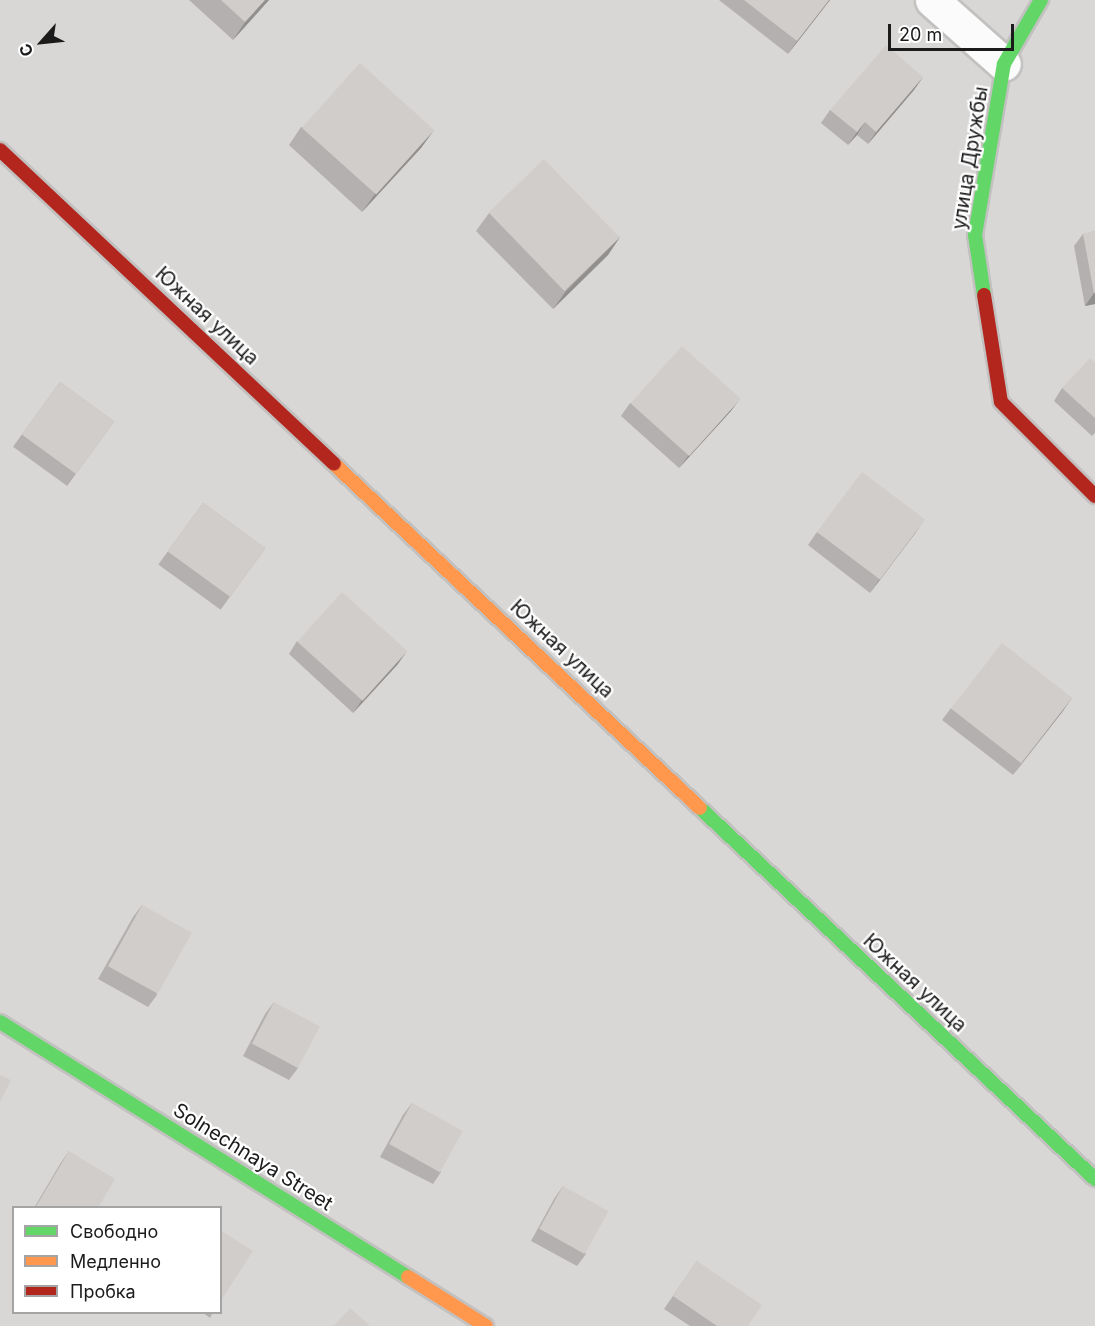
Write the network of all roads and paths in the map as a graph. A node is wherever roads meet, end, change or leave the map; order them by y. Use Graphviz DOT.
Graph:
graph roads {
  1 [pos="932,0"];
  2 [pos="1041,0"];
  3 [pos="1004,64"];
  4 [pos="0,150"];
  5 [pos="1095,496"];
  6 [pos="0,1022"];
  7 [pos="1095,1179"];
  8 [pos="486,1326"];
  1 -- 3 [label="street"];
  2 -- 3 [label="main road, улица Дружбы"];
  3 -- 5 [label="main road, улица Дружбы"];
  4 -- 7 [label="main road, Южная улица"];
  6 -- 8 [label="main road, Solnechnaya Street"];
}
